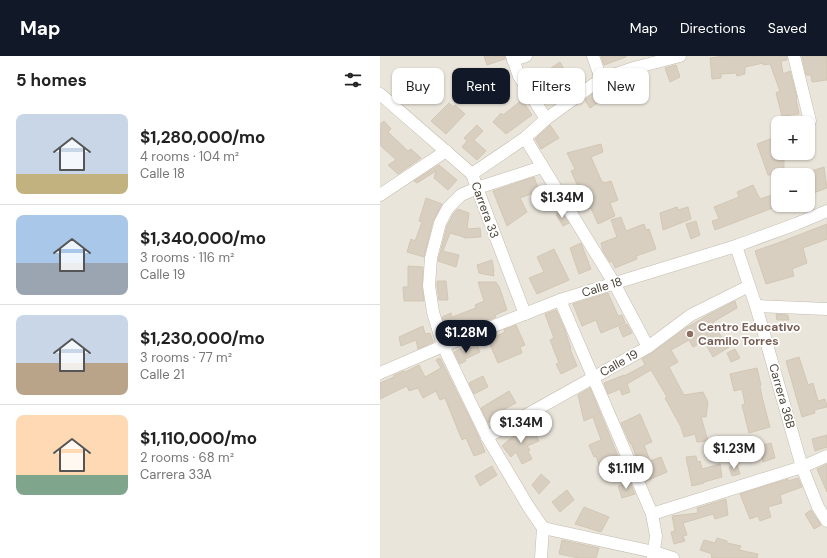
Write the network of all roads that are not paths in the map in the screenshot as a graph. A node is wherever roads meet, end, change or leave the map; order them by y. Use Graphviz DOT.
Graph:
graph roads {
  1 [pos="526,56"];
  2 [pos="593,56"];
  3 [pos="680,56"];
  4 [pos="794,56"];
  5 [pos="513,58"];
  6 [pos="597,68"];
  7 [pos="634,68"];
  8 [pos="593,85"];
  9 [pos="380,94"];
  10 [pos="809,116"];
  11 [pos="546,120"];
  12 [pos="525,138"];
  13 [pos="446,151"];
  14 [pos="542,167"];
  15 [pos="472,174"];
  16 [pos="477,188"];
  17 [pos="380,195"];
  18 [pos="827,211"];
  19 [pos="736,246"];
  20 [pos="614,283"];
  21 [pos="749,286"];
  22 [pos="560,300"];
  23 [pos="756,306"];
  24 [pos="827,309"];
  25 [pos="525,314"];
  26 [pos="442,346"];
  27 [pos="648,347"];
  28 [pos="380,373"];
  29 [pos="594,377"];
  30 [pos="487,438"];
  31 [pos="827,456"];
  32 [pos="802,467"];
  33 [pos="652,514"];
  34 [pos="827,521"];
  35 [pos="543,528"];
  36 [pos="654,555"];
  37 [pos="541,558"];
  38 [pos="672,558"];
  1 -- 5 [label="street"];
  2 -- 6 [label="street"];
  3 -- 7 [label="street"];
  4 -- 10 [label="street"];
  5 -- 11 [label="street"];
  8 -- 11 [label="street"];
  9 -- 13 [label="street, Carrera 33"];
  11 -- 12 [label="street"];
  12 -- 14 [label="street"];
  12 -- 15 [label="street"];
  13 -- 15 [label="street, Carrera 33"];
  13 -- 17 [label="street"];
  14 -- 16 [label="street"];
  14 -- 20 [label="street"];
  15 -- 16 [label="street, Carrera 33"];
  16 -- 25 [label="street, Carrera 33"];
  16 -- 26 [label="street"];
  18 -- 19 [label="street, Calle 18"];
  19 -- 20 [label="street, Calle 18"];
  19 -- 21 [label="street, Carrera 36B"];
  20 -- 22 [label="street, Calle 18"];
  20 -- 27 [label="street"];
  21 -- 23 [label="street, Carrera 36B"];
  21 -- 27 [label="street, Calle 19"];
  22 -- 25 [label="street, Calle 18"];
  22 -- 29 [label="street"];
  23 -- 24 [label="street"];
  23 -- 32 [label="street, Carrera 36B"];
  25 -- 26 [label="street, Calle 18"];
  26 -- 28 [label="street, Calle 18"];
  26 -- 30 [label="street"];
  27 -- 29 [label="street, Calle 19"];
  29 -- 30 [label="street, Calle 19"];
  29 -- 33 [label="street"];
  30 -- 35 [label="street"];
  31 -- 32 [label="street"];
  32 -- 33 [label="street"];
  32 -- 34 [label="street, Carrera 36B"];
  33 -- 36 [label="street"];
  35 -- 36 [label="street"];
  35 -- 37 [label="street"];
  36 -- 38 [label="street"];
}
